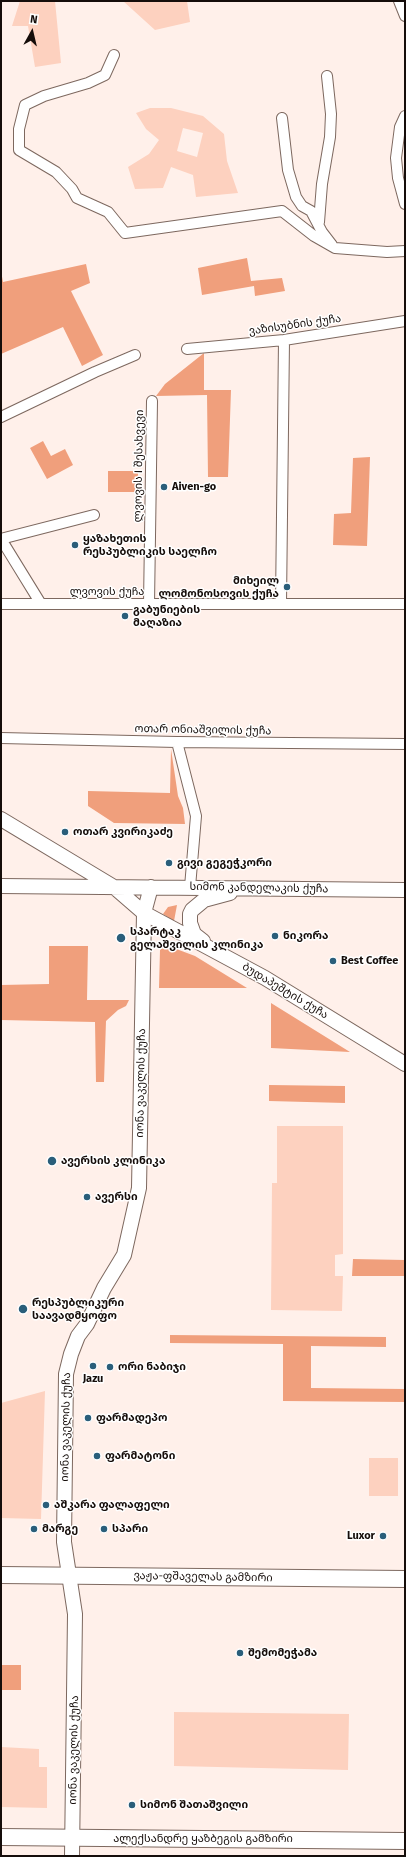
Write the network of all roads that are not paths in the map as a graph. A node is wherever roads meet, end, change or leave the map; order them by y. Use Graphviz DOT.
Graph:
graph roads {
  1 [pos="399,1"];
  2 [pos="405,16"];
  3 [pos="114,55"];
  4 [pos="327,76"];
  5 [pos="405,116"];
  6 [pos="282,118"];
  7 [pos="402,177"];
  8 [pos="405,204"];
  9 [pos="319,222"];
  10 [pos="334,248"];
  11 [pos="405,251"];
  12 [pos="405,321"];
  13 [pos="284,340"];
  14 [pos="187,348"];
  15 [pos="135,355"];
  16 [pos="152,401"];
  17 [pos="1,417"];
  18 [pos="94,514"];
  19 [pos="1,539"];
  20 [pos="281,603"];
  21 [pos="1,604"];
  22 [pos="41,604"];
  23 [pos="149,604"];
  24 [pos="405,604"];
  25 [pos="1,738"];
  26 [pos="176,742"];
  27 [pos="405,744"];
  28 [pos="1,819"];
  29 [pos="1,886"];
  30 [pos="114,887"];
  31 [pos="151,887"];
  32 [pos="190,887"];
  33 [pos="250,888"];
  34 [pos="405,890"];
  35 [pos="144,913"];
  36 [pos="207,945"];
  37 [pos="405,1064"];
  38 [pos="1,1575"];
  39 [pos="70,1576"];
  40 [pos="405,1579"];
  41 [pos="1,1837"];
  42 [pos="73,1838"];
  43 [pos="405,1841"];
  44 [pos="72,1856"];
  1 -- 2 [label="street"];
  3 -- 10 [label="street"];
  4 -- 9 [label="street"];
  5 -- 7 [label="street"];
  6 -- 9 [label="street"];
  7 -- 8 [label="street"];
  9 -- 10 [label="street"];
  10 -- 11 [label="street"];
  12 -- 13 [label="street, ვაზისუბნის ქუჩა"];
  13 -- 14 [label="street, ვაზისუბნის ქუჩა"];
  13 -- 20 [label="street"];
  15 -- 17 [label="street"];
  16 -- 23 [label="street, ლვოვის I შესახვევი"];
  18 -- 19 [label="street"];
  19 -- 22 [label="street"];
  20 -- 23 [label="street, ლვოვის ქუჩა"];
  20 -- 24 [label="street, ლვოვის ქუჩა"];
  21 -- 22 [label="street, ლვოვის ქუჩა"];
  22 -- 23 [label="street, ლვოვის ქუჩა"];
  25 -- 26 [label="street, ოთარ ონიაშვილის ქუჩა"];
  26 -- 27 [label="street, ოთარ ონიაშვილის ქუჩა"];
  26 -- 32 [label="street"];
  28 -- 30 [label="main road, ბუდაპეშტის ქუჩა"];
  29 -- 30 [label="main road, სიმონ კანდელაკის ქუჩა"];
  30 -- 31 [label="main road, სიმონ კანდელაკის ქუჩა"];
  30 -- 35 [label="main road, ბუდაპეშტის ქუჩა"];
  31 -- 32 [label="main road, სიმონ კანდელაკის ქუჩა"];
  31 -- 35 [label="main road, იონა ვაკელის ქუჩა"];
  32 -- 33 [label="main road, სიმონ კანდელაკის ქუჩა"];
  33 -- 34 [label="main road, სიმონ კანდელაკის ქუჩა"];
  33 -- 36 [label="main road"];
  35 -- 36 [label="main road, ბუდაპეშტის ქუჩა"];
  35 -- 39 [label="main road, იონა ვაკელის ქუჩა"];
  36 -- 37 [label="main road, ბუდაპეშტის ქუჩა"];
  38 -- 39 [label="main road, ვაჟა-ფშაველას გამზირი"];
  39 -- 40 [label="main road, ვაჟა-ფშაველას გამზირი"];
  39 -- 42 [label="main road, იონა ვაკელის ქუჩა"];
  41 -- 42 [label="main road, ალექსანდრე ყაზბეგის გამზირი"];
  42 -- 43 [label="main road, ალექსანდრე ყაზბეგის გამზირი"];
  42 -- 44 [label="main road, იონა ვაკელის ქუჩა"];
}
